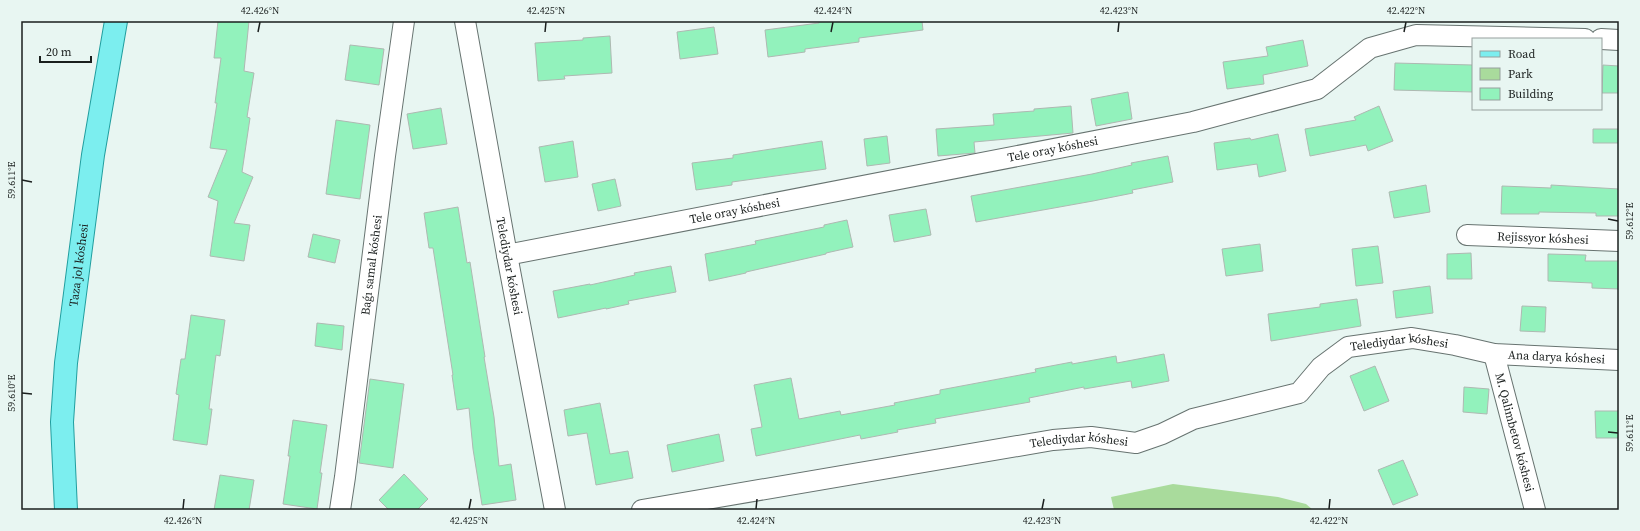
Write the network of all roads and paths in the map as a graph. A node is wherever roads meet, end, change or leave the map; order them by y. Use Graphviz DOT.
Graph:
graph roads {
  1 [pos="116,21"];
  2 [pos="404,21"];
  3 [pos="465,21"];
  4 [pos="1543,38"];
  5 [pos="1602,39"];
  6 [pos="1619,40"];
  7 [pos="1467,236"];
  8 [pos="1619,241"];
  9 [pos="507,255"];
  10 [pos="1494,354"];
  11 [pos="1619,360"];
  12 [pos="66,510"];
  13 [pos="340,510"];
  14 [pos="555,510"];
  15 [pos="642,510"];
  16 [pos="1535,510"];
  1 -- 12 [label="main road, Taza jol kóshesi"];
  2 -- 13 [label="street, Baǵı samal kóshesi"];
  3 -- 9 [label="street, Telediydar kóshesi"];
  4 -- 9 [label="street, Tele oray kóshesi"];
  5 -- 6 [label="street"];
  7 -- 8 [label="street, Rejissyor kóshesi"];
  9 -- 14 [label="street, Telediydar kóshesi"];
  10 -- 11 [label="street, Ana darya kóshesi"];
  10 -- 15 [label="street, Telediydar kóshesi"];
  10 -- 16 [label="street, M. Qalimbetov kóshesi"];
}
